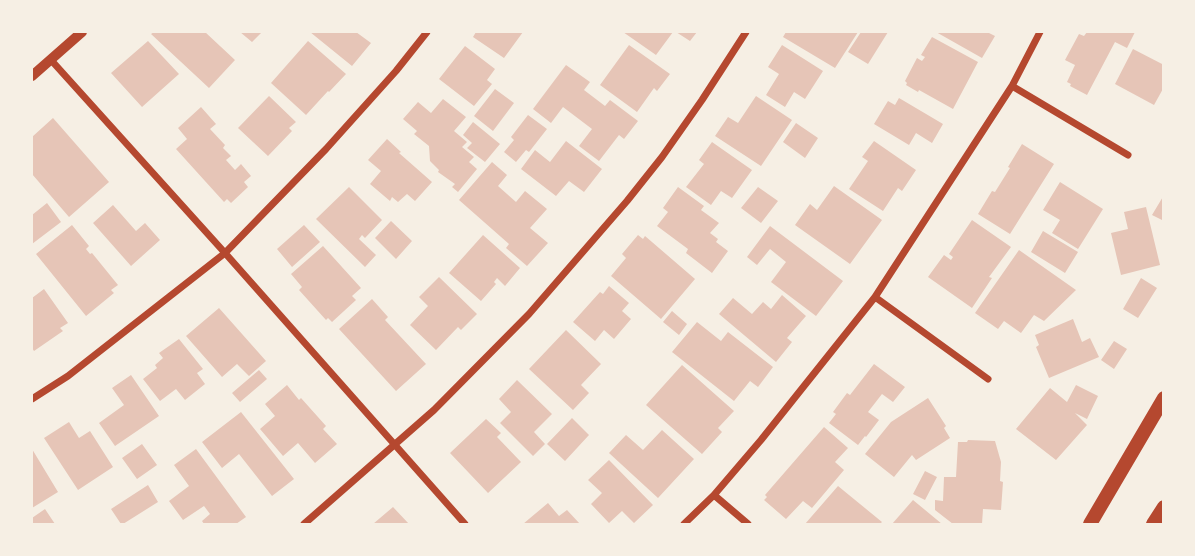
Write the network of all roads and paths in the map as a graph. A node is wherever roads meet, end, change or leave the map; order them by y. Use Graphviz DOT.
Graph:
graph roads {
  1 [pos="82,32"];
  2 [pos="427,32"];
  3 [pos="746,32"];
  4 [pos="1040,32"];
  5 [pos="51,60"];
  6 [pos="32,76"];
  7 [pos="1012,86"];
  8 [pos="1128,155"];
  9 [pos="225,253"];
  10 [pos="875,297"];
  11 [pos="988,379"];
  12 [pos="1164,398"];
  13 [pos="32,399"];
  14 [pos="394,444"];
  15 [pos="714,495"];
  16 [pos="1164,507"];
  17 [pos="304,524"];
  18 [pos="465,524"];
  19 [pos="684,524"];
  20 [pos="748,524"];
  21 [pos="1090,524"];
  22 [pos="1153,524"];
  1 -- 5 [label="street"];
  2 -- 9 [label="street"];
  3 -- 14 [label="street"];
  4 -- 7 [label="street"];
  5 -- 6 [label="street"];
  5 -- 9 [label="street"];
  7 -- 8 [label="street"];
  7 -- 10 [label="street"];
  9 -- 13 [label="street"];
  9 -- 14 [label="street"];
  10 -- 11 [label="street"];
  10 -- 15 [label="street"];
  12 -- 21 [label="main road"];
  14 -- 17 [label="street"];
  14 -- 18 [label="street"];
  15 -- 19 [label="street"];
  15 -- 20 [label="street"];
  16 -- 22 [label="main road"];
}
